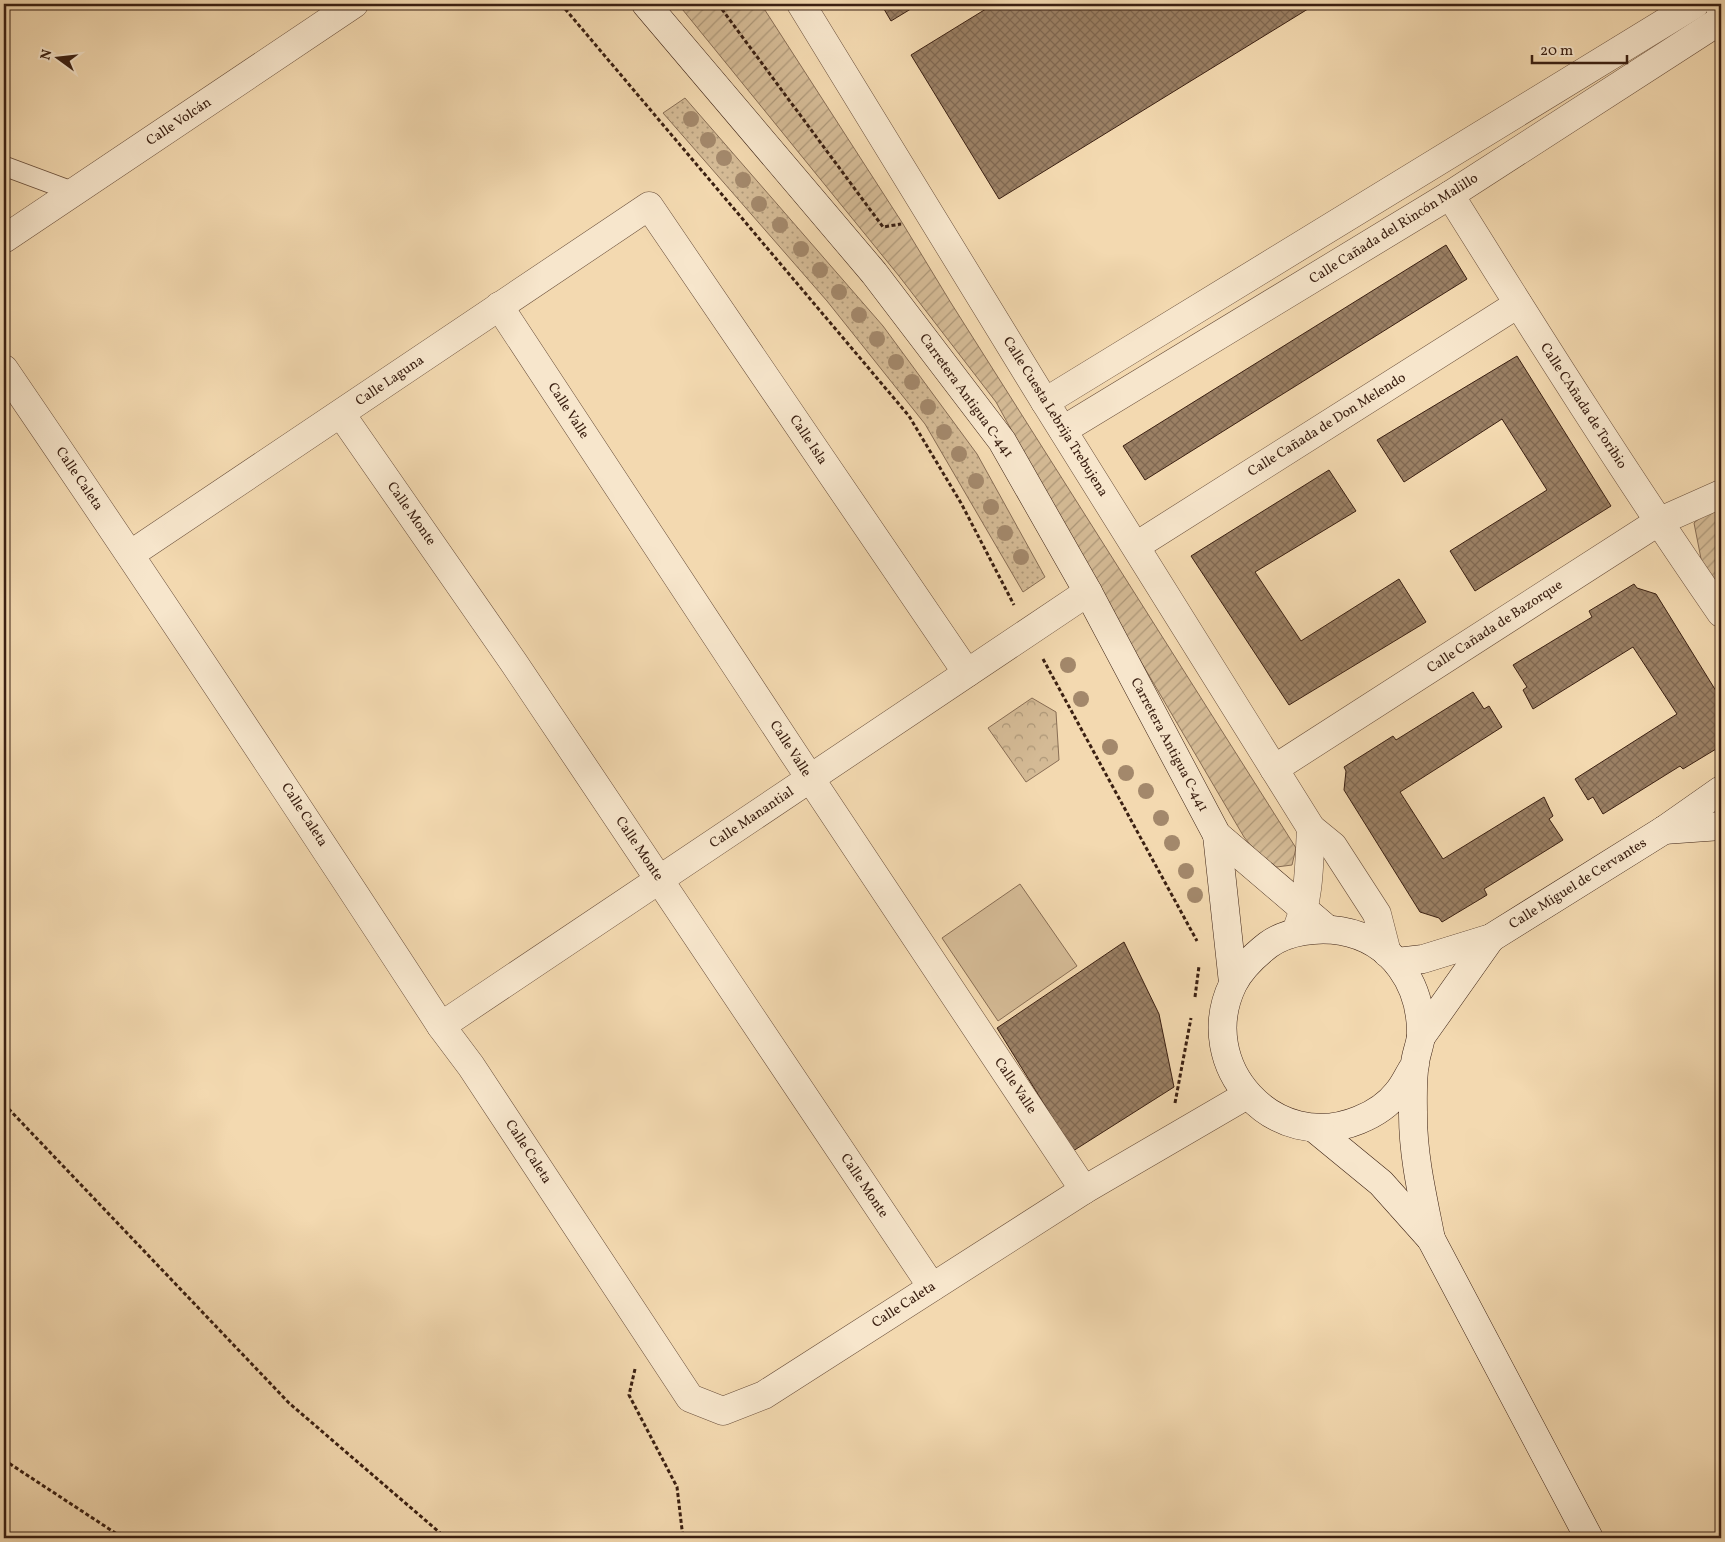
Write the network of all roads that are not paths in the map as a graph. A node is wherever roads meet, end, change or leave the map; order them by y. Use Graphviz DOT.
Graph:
graph roads {
  1 [pos="354,4"];
  2 [pos="646,4"];
  3 [pos="801,4"];
  4 [pos="1695,4"];
  5 [pos="1721,4"];
  6 [pos="1721,18"];
  7 [pos="4,166"];
  8 [pos="74,192"];
  9 [pos="1450,195"];
  10 [pos="649,206"];
  11 [pos="4,240"];
  12 [pos="1518,304"];
  13 [pos="499,306"];
  14 [pos="4,369"];
  15 [pos="1045,402"];
  16 [pos="342,414"];
  17 [pos="1063,430"];
  18 [pos="1721,494"];
  19 [pos="1658,522"];
  20 [pos="1136,546"];
  21 [pos="131,554"];
  22 [pos="1088,592"];
  23 [pos="1721,613"];
  24 [pos="967,674"];
  25 [pos="1274,769"];
  26 [pos="810,779"];
  27 [pos="1721,790"];
  28 [pos="1721,826"];
  29 [pos="1311,828"];
  30 [pos="1664,830"];
  31 [pos="1217,835"];
  32 [pos="659,880"];
  33 [pos="1300,921"];
  34 [pos="1491,938"];
  35 [pos="1392,958"];
  36 [pos="1233,983"];
  37 [pos="441,1026"];
  38 [pos="1421,1037"];
  39 [pos="1415,1064"];
  40 [pos="1247,1095"];
  41 [pos="1314,1128"];
  42 [pos="1084,1190"];
  43 [pos="1431,1239"];
  44 [pos="932,1287"];
  45 [pos="1590,1538"];
  1 -- 8 [label="street, Calle Volcán"];
  2 -- 22 [label="street, Carretera Antigua C-441"];
  3 -- 15 [label="street, Calle Cuesta Lebrija Trebujena"];
  4 -- 15 [label="street"];
  5 -- 6 [label="street"];
  6 -- 9 [label="street, Calle Cañada del Rincón Malillo"];
  7 -- 8 [label="lane"];
  8 -- 11 [label="street, Calle Volcán"];
  9 -- 12 [label="street, Calle CAñada de Toribio"];
  9 -- 17 [label="street, Calle Cañada del Rincón Malillo"];
  10 -- 13 [label="street, Calle Laguna"];
  10 -- 24 [label="street, Calle Isla"];
  12 -- 19 [label="street, Calle CAñada de Toribio"];
  12 -- 20 [label="street, Calle Cañada de Don Melendo"];
  13 -- 16 [label="street, Calle Laguna"];
  13 -- 26 [label="street, Calle Valle"];
  14 -- 21 [label="street, Calle Caleta"];
  15 -- 17 [label="street, Calle Cuesta Lebrija Trebujena"];
  16 -- 21 [label="street, Calle Laguna"];
  16 -- 32 [label="street, Calle Monte"];
  17 -- 20 [label="street, Calle Cuesta Lebrija Trebujena"];
  18 -- 19 [label="street, Calle Cañada de Bazorque"];
  19 -- 23 [label="street, Calle CAñada de Toribio"];
  19 -- 25 [label="street, Calle Cañada de Bazorque"];
  20 -- 25 [label="street, Calle Cuesta Lebrija Trebujena"];
  21 -- 37 [label="street, Calle Caleta"];
  22 -- 24 [label="street, Calle Manantial"];
  22 -- 31 [label="street, Carretera Antigua C-441"];
  24 -- 26 [label="street, Calle Manantial"];
  25 -- 29 [label="street, Calle Cuesta Lebrija Trebujena"];
  26 -- 32 [label="street, Calle Manantial"];
  26 -- 42 [label="street, Calle Valle"];
  27 -- 30 [label="street, Calle Miguel de Cervantes"];
  28 -- 30 [label="street, Calle Miguel de Cervantes"];
  29 -- 33 [label="street"];
  29 -- 35 [label="street, Calle Cuesta Lebrija Trebujena"];
  30 -- 34 [label="street, Calle Miguel de Cervantes"];
  31 -- 33 [label="street, Carretera Antigua C-441"];
  31 -- 36 [label="street, Carretera Antigua C-441"];
  32 -- 37 [label="street, Calle Manantial"];
  32 -- 44 [label="street, Calle Monte"];
  33 -- 35 [label="street, Carretera Antigua C-441"];
  33 -- 36 [label="street"];
  34 -- 35 [label="street, Calle Miguel de Cervantes"];
  34 -- 38 [label="street, Calle Miguel de Cervantes"];
  35 -- 38 [label="street"];
  36 -- 40 [label="street"];
  37 -- 44 [label="street, Calle Caleta"];
  38 -- 39 [label="street"];
  39 -- 41 [label="street"];
  39 -- 43 [label="street"];
  40 -- 41 [label="street"];
  40 -- 42 [label="street, Calle Caleta"];
  41 -- 43 [label="street"];
  42 -- 44 [label="street, Calle Caleta"];
  43 -- 45 [label="street"];
}
